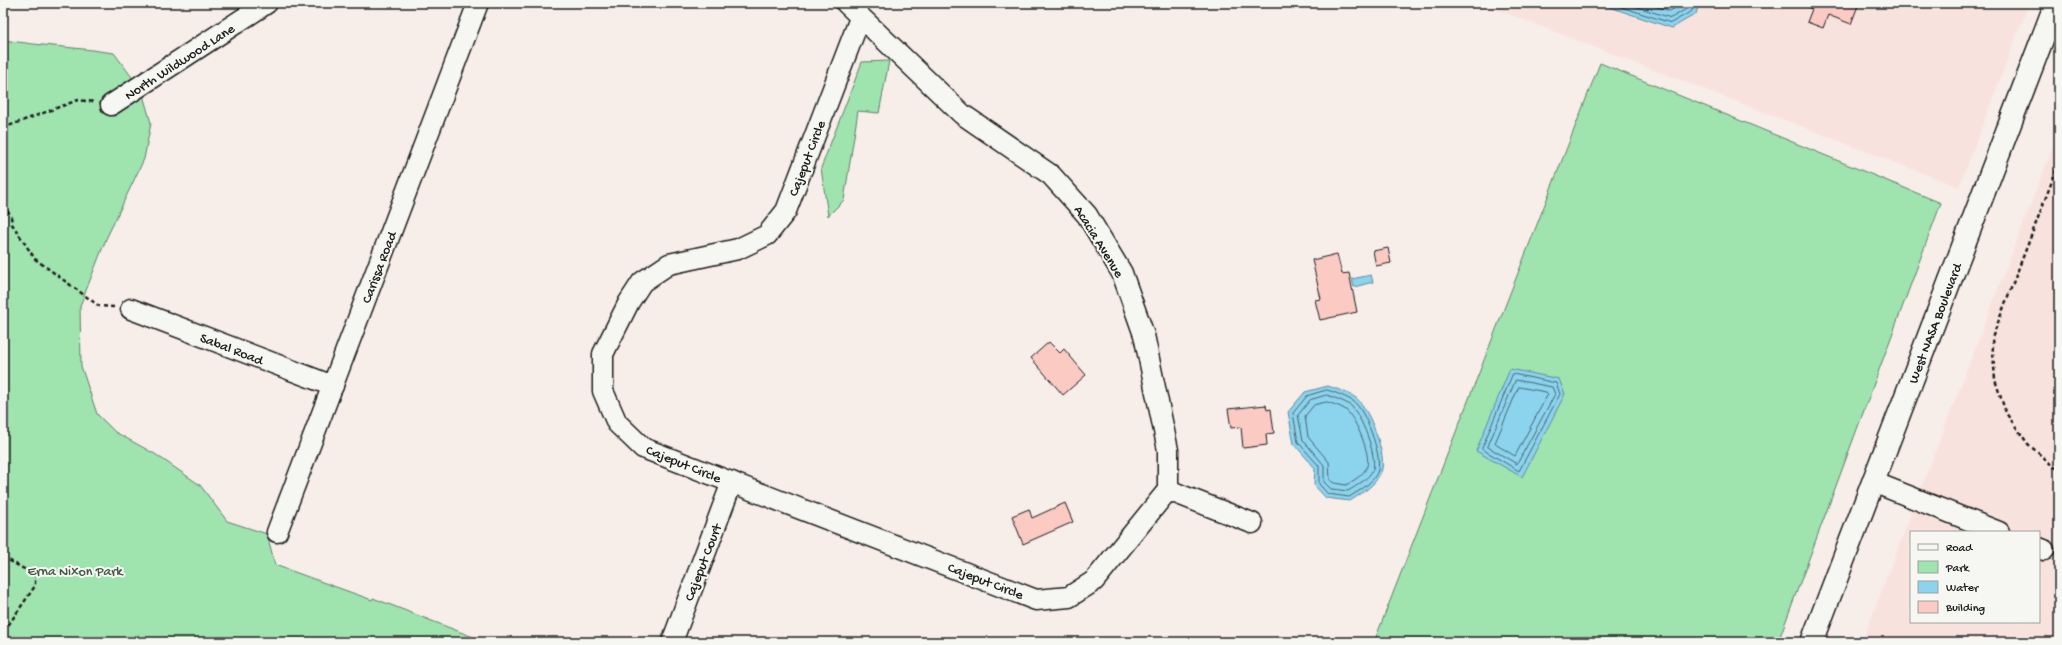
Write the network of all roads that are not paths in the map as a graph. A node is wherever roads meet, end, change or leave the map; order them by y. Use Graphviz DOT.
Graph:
graph roads {
  1 [pos="267,3"];
  2 [pos="478,3"];
  3 [pos="846,3"];
  4 [pos="2056,3"];
  5 [pos="860,18"];
  6 [pos="112,105"];
  7 [pos="131,309"];
  8 [pos="332,386"];
  9 [pos="732,482"];
  10 [pos="1873,482"];
  11 [pos="1168,490"];
  12 [pos="1252,523"];
  13 [pos="1996,531"];
  14 [pos="277,532"];
  15 [pos="672,642"];
  16 [pos="1812,642"];
  1 -- 6 [label="street, North Wildwood Lane"];
  2 -- 8 [label="street, Carissa Road"];
  3 -- 5 [label="street, Acacia Avenue"];
  4 -- 10 [label="main road, West NASA Boulevard"];
  5 -- 9 [label="street, Cajeput Circle"];
  5 -- 11 [label="street, Acacia Avenue"];
  7 -- 8 [label="street, Sabal Road"];
  8 -- 14 [label="street, Carissa Road"];
  9 -- 11 [label="street, Cajeput Circle"];
  9 -- 15 [label="street, Cajeput Court"];
  10 -- 13 [label="street"];
  10 -- 16 [label="main road, West NASA Boulevard"];
  11 -- 12 [label="street"];
}
